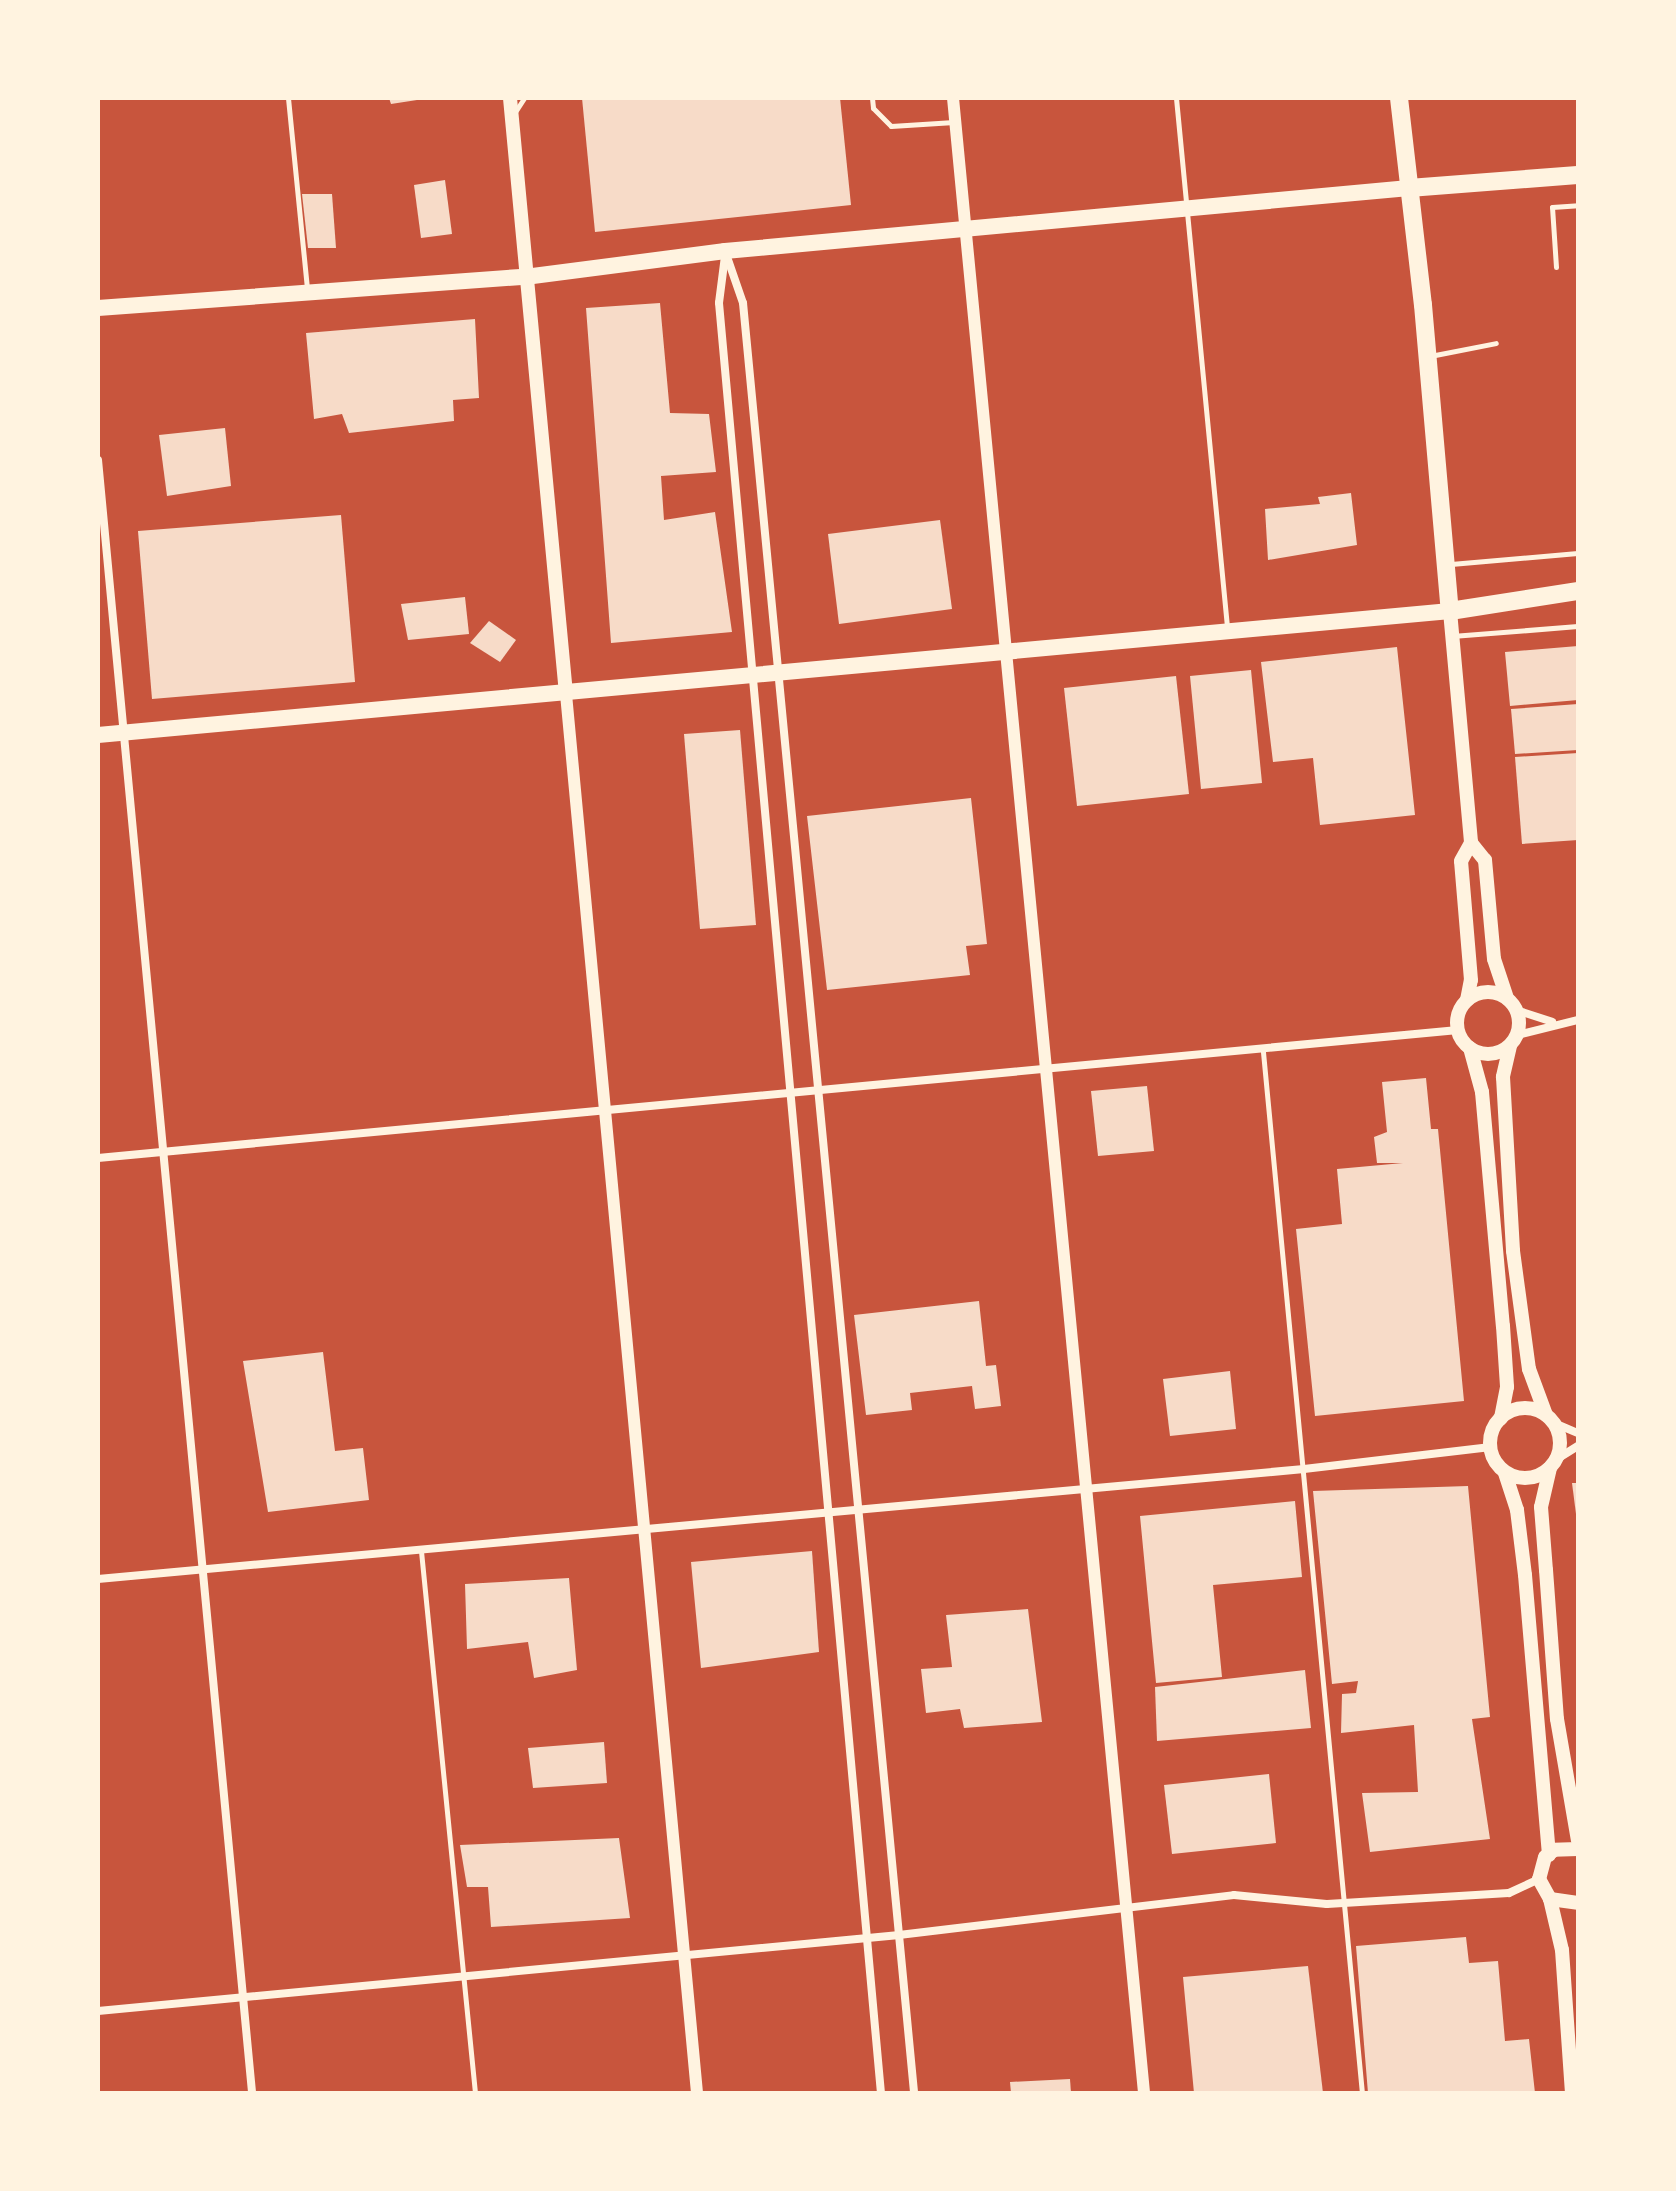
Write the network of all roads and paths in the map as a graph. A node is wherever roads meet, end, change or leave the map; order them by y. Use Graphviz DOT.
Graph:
graph roads {
  1 [pos="288,98"];
  2 [pos="510,98"];
  3 [pos="524,98"];
  4 [pos="872,98"];
  5 [pos="953,98"];
  6 [pos="1176,98"];
  7 [pos="1399,98"];
  8 [pos="512,116"];
  9 [pos="955,122"];
  10 [pos="1578,175"];
  11 [pos="1409,188"];
  12 [pos="1578,205"];
  13 [pos="1187,209"];
  14 [pos="968,229"];
  15 [pos="725,251"];
  16 [pos="1556,267"];
  17 [pos="525,277"];
  18 [pos="307,290"];
  19 [pos="98,308"];
  20 [pos="1496,343"];
  21 [pos="1428,356"];
  22 [pos="98,460"];
  23 [pos="1578,553"];
  24 [pos="1446,564"];
  25 [pos="1578,591"];
  26 [pos="1450,611"];
  27 [pos="1578,626"];
  28 [pos="1228,631"];
  29 [pos="1451,637"];
  30 [pos="1006,652"];
  31 [pos="778,671"];
  32 [pos="753,674"];
  33 [pos="566,694"];
  34 [pos="124,733"];
  35 [pos="98,735"];
  36 [pos="1471,843"];
  37 [pos="1467,1000"];
  38 [pos="1511,1004"];
  39 [pos="1578,1020"];
  40 [pos="1552,1022"];
  41 [pos="1458,1030"];
  42 [pos="1514,1040"];
  43 [pos="1470,1048"];
  44 [pos="1263,1052"];
  45 [pos="1050,1072"];
  46 [pos="817,1092"];
  47 [pos="790,1094"];
  48 [pos="604,1111"];
  49 [pos="163,1153"];
  50 [pos="98,1158"];
  51 [pos="1501,1418"];
  52 [pos="1550,1419"];
  53 [pos="1578,1433"];
  54 [pos="1578,1446"];
  55 [pos="1491,1447"];
  56 [pos="1553,1463"];
  57 [pos="1304,1469"];
  58 [pos="1505,1473"];
  59 [pos="1088,1489"];
  60 [pos="859,1509"];
  61 [pos="826,1513"];
  62 [pos="643,1529"];
  63 [pos="421,1551"];
  64 [pos="201,1569"];
  65 [pos="98,1579"];
  66 [pos="1578,1840"];
  67 [pos="1578,1849"];
  68 [pos="1549,1855"];
  69 [pos="1539,1879"];
  70 [pos="1550,1899"];
  71 [pos="1347,1903"];
  72 [pos="1578,1903"];
  73 [pos="1128,1908"];
  74 [pos="899,1935"];
  75 [pos="865,1937"];
  76 [pos="684,1956"];
  77 [pos="465,1977"];
  78 [pos="243,1998"];
  79 [pos="98,2011"];
  80 [pos="252,2093"];
  81 [pos="475,2093"];
  82 [pos="697,2093"];
  83 [pos="881,2093"];
  84 [pos="914,2093"];
  85 [pos="1144,2093"];
  86 [pos="1362,2093"];
  87 [pos="1572,2093"];
  1 -- 18 [label="lane"];
  2 -- 8 [label="main road"];
  3 -- 8 [label="lane"];
  4 -- 9 [label="lane"];
  5 -- 9 [label="street"];
  6 -- 13 [label="lane"];
  7 -- 11 [label="highway"];
  8 -- 17 [label="main road"];
  9 -- 14 [label="street"];
  10 -- 11 [label="highway"];
  11 -- 13 [label="main road"];
  11 -- 21 [label="highway"];
  12 -- 16 [label="lane"];
  13 -- 14 [label="main road"];
  13 -- 28 [label="lane"];
  14 -- 15 [label="main road"];
  14 -- 30 [label="street"];
  15 -- 17 [label="main road"];
  15 -- 31 [label="street"];
  15 -- 32 [label="street"];
  17 -- 18 [label="main road"];
  17 -- 33 [label="main road"];
  18 -- 19 [label="main road"];
  20 -- 21 [label="lane"];
  21 -- 24 [label="highway"];
  22 -- 34 [label="street"];
  23 -- 24 [label="lane"];
  24 -- 26 [label="highway"];
  25 -- 26 [label="highway"];
  26 -- 28 [label="main road"];
  26 -- 29 [label="main road"];
  27 -- 29 [label="lane"];
  28 -- 30 [label="main road"];
  29 -- 36 [label="main road"];
  30 -- 31 [label="main road"];
  30 -- 45 [label="street"];
  31 -- 32 [label="main road"];
  31 -- 46 [label="street"];
  32 -- 33 [label="main road"];
  32 -- 47 [label="street"];
  33 -- 34 [label="main road"];
  33 -- 48 [label="street"];
  34 -- 35 [label="main road"];
  34 -- 49 [label="street"];
  36 -- 37 [label="main road"];
  36 -- 38 [label="main road"];
  37 -- 38 [label="main road"];
  37 -- 41 [label="main road"];
  38 -- 40 [label="street"];
  38 -- 42 [label="main road"];
  39 -- 40 [label="street"];
  40 -- 42 [label="street"];
  41 -- 43 [label="main road"];
  41 -- 44 [label="street"];
  42 -- 43 [label="main road"];
  42 -- 52 [label="main road"];
  43 -- 51 [label="main road"];
  44 -- 45 [label="street"];
  44 -- 57 [label="lane"];
  45 -- 46 [label="street"];
  45 -- 59 [label="street"];
  46 -- 47 [label="street"];
  46 -- 60 [label="street"];
  47 -- 48 [label="street"];
  47 -- 61 [label="street"];
  48 -- 49 [label="street"];
  48 -- 62 [label="street"];
  49 -- 50 [label="street"];
  49 -- 64 [label="street"];
  51 -- 52 [label="main road"];
  51 -- 55 [label="main road"];
  52 -- 53 [label="street"];
  52 -- 56 [label="main road"];
  54 -- 56 [label="street"];
  55 -- 57 [label="street"];
  55 -- 58 [label="main road"];
  56 -- 58 [label="main road"];
  56 -- 66 [label="main road"];
  57 -- 59 [label="street"];
  57 -- 71 [label="lane"];
  58 -- 68 [label="main road"];
  59 -- 60 [label="street"];
  59 -- 73 [label="street"];
  60 -- 61 [label="street"];
  60 -- 74 [label="street"];
  61 -- 62 [label="street"];
  61 -- 75 [label="street"];
  62 -- 63 [label="street"];
  62 -- 76 [label="street"];
  63 -- 64 [label="street"];
  63 -- 77 [label="lane"];
  64 -- 65 [label="street"];
  64 -- 78 [label="street"];
  67 -- 68 [label="main road"];
  68 -- 69 [label="main road"];
  69 -- 70 [label="main road"];
  69 -- 71 [label="street"];
  70 -- 72 [label="main road"];
  70 -- 87 [label="main road"];
  71 -- 73 [label="street"];
  71 -- 86 [label="lane"];
  73 -- 74 [label="street"];
  73 -- 85 [label="street"];
  74 -- 75 [label="street"];
  74 -- 84 [label="street"];
  75 -- 76 [label="street"];
  75 -- 83 [label="street"];
  76 -- 77 [label="street"];
  76 -- 82 [label="street"];
  77 -- 78 [label="street"];
  77 -- 81 [label="lane"];
  78 -- 79 [label="street"];
  78 -- 80 [label="street"];
}
